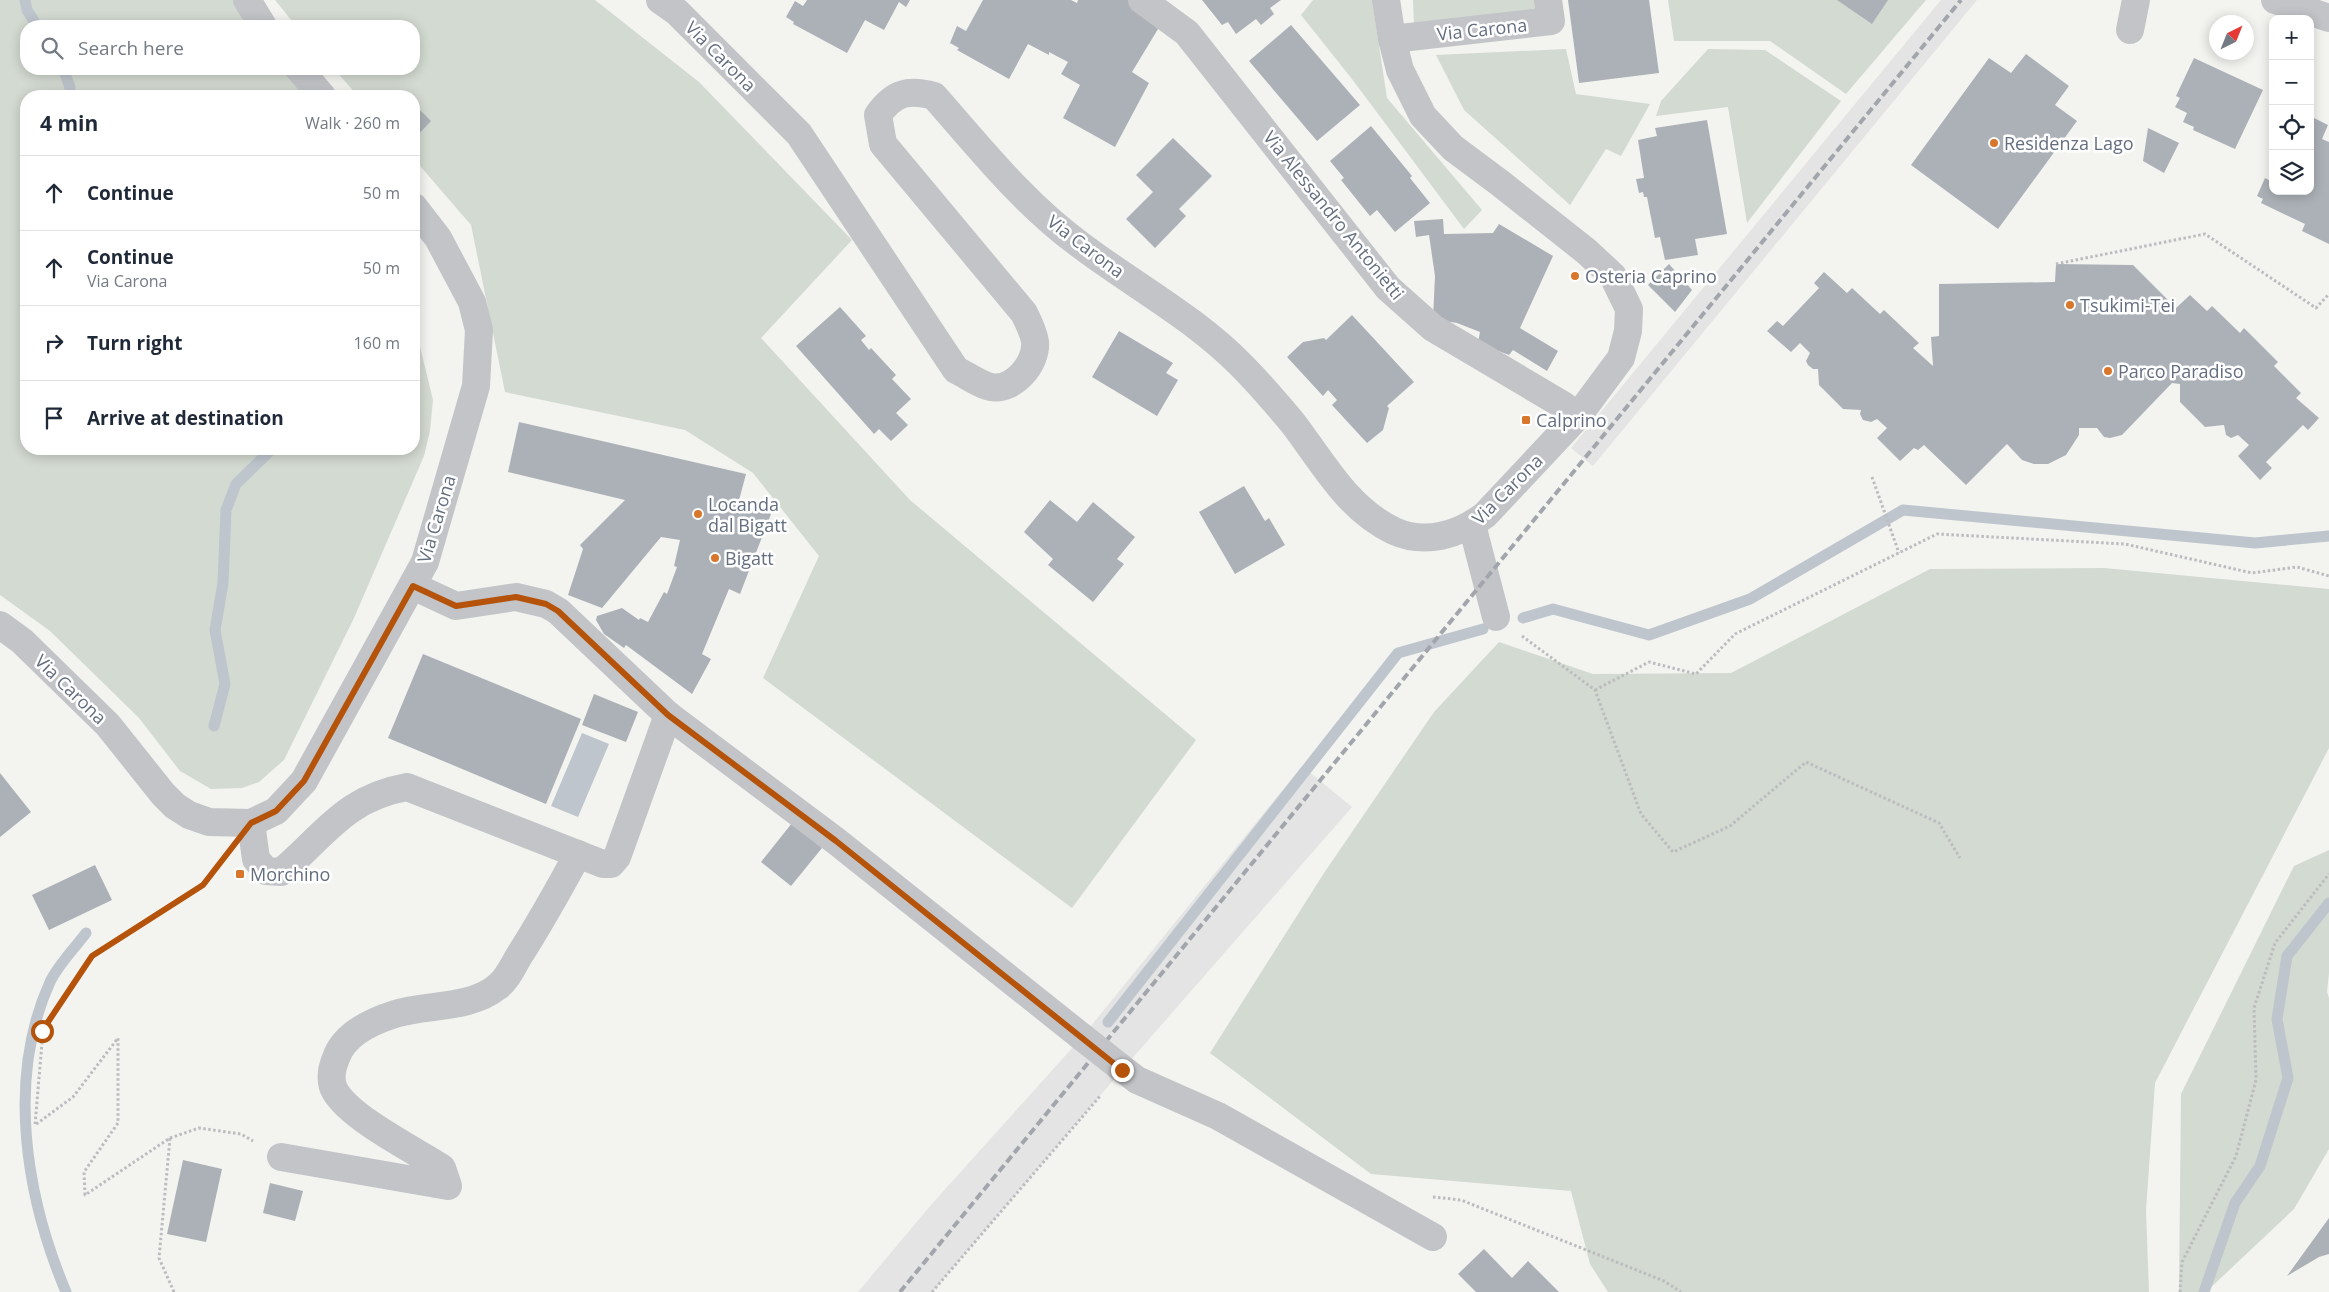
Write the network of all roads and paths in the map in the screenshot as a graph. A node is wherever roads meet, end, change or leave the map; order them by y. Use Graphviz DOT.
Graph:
graph roads {
  1 [pos="247,0"];
  2 [pos="660,0"];
  3 [pos="1142,0"];
  4 [pos="1386,0"];
  5 [pos="1548,0"];
  6 [pos="2136,0"];
  7 [pos="2275,0"];
  8 [pos="2329,18"];
  9 [pos="259,20"];
  10 [pos="2130,30"];
  11 [pos="1392,39"];
  12 [pos="304,75"];
  13 [pos="317,90"];
  14 [pos="420,215"];
  15 [pos="2056,264"];
  16 [pos="2329,294"];
  17 [pos="1578,416"];
  18 [pos="1872,476"];
  19 [pos="1472,525"];
  20 [pos="1899,553"];
  21 [pos="2329,576"];
  22 [pos="413,586"];
  23 [pos="1496,617"];
  24 [pos="0,625"];
  25 [pos="1595,690"];
  26 [pos="668,715"];
  27 [pos="251,823"];
  28 [pos="578,854"];
  29 [pos="1960,858"];
  30 [pos="2329,874"];
  31 [pos="1121,1068"];
  32 [pos="170,1138"];
  33 [pos="281,1158"];
  34 [pos="1424,1197"];
  35 [pos="1433,1237"];
  36 [pos="174,1292"];
  37 [pos="932,1292"];
  38 [pos="1681,1292"];
  39 [pos="2180,1292"];
  1 -- 9 [label="street"];
  2 -- 19 [label="street, Via Carona"];
  3 -- 17 [label="street, Via Alessandro Antonietti"];
  4 -- 11 [label="street, Via Carona"];
  5 -- 11 [label="street, Via Carona"];
  6 -- 10 [label="street"];
  7 -- 8 [label="street"];
  11 -- 17 [label="street, Via Carona"];
  12 -- 13 [label="street"];
  14 -- 22 [label="street, Via Carona"];
  15 -- 16 [label="path"];
  17 -- 19 [label="street, Via Carona"];
  18 -- 20 [label="path"];
  19 -- 23 [label="street"];
  20 -- 21 [label="path"];
  20 -- 25 [label="path"];
  22 -- 26 [label="street"];
  22 -- 27 [label="street, Via Carona"];
  23 -- 25 [label="path"];
  24 -- 27 [label="street, Via Carona"];
  25 -- 29 [label="path"];
  26 -- 28 [label="street"];
  26 -- 31 [label="street, bridge"];
  27 -- 28 [label="street"];
  27 -- 32 [label="path"];
  28 -- 33 [label="street"];
  30 -- 39 [label="path"];
  31 -- 35 [label="street"];
  31 -- 37 [label="path"];
  32 -- 33 [label="path"];
  32 -- 36 [label="path"];
  34 -- 38 [label="path"];
}
